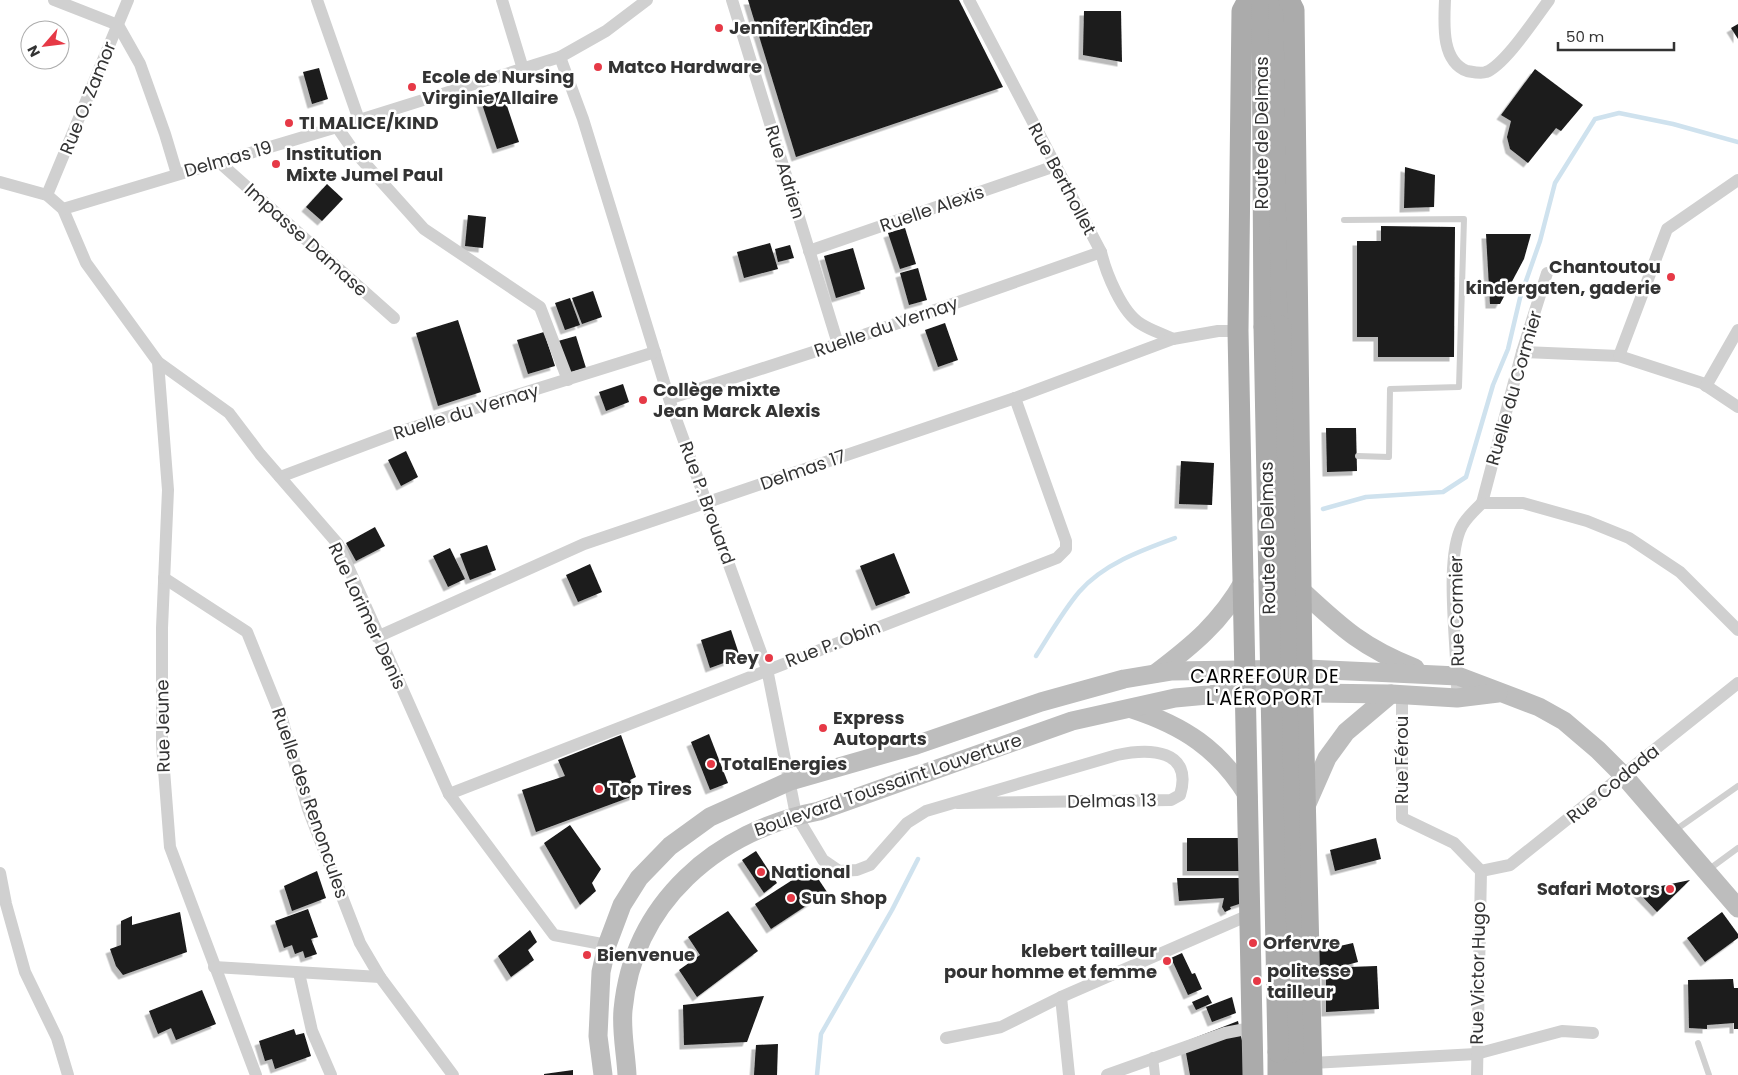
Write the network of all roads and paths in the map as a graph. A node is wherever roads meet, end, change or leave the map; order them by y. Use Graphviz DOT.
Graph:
graph roads {
  1 [pos="54,0"];
  2 [pos="128,0"];
  3 [pos="317,0"];
  4 [pos="502,0"];
  5 [pos="647,0"];
  6 [pos="732,0"];
  7 [pos="969,0"];
  8 [pos="1248,0"];
  9 [pos="1262,0"];
  10 [pos="1279,0"];
  11 [pos="1289,0"];
  12 [pos="1445,0"];
  13 [pos="1548,0"];
  14 [pos="118,25"];
  15 [pos="560,57"];
  16 [pos="523,70"];
  17 [pos="359,120"];
  18 [pos="337,127"];
  19 [pos="218,162"];
  20 [pos="1055,166"];
  21 [pos="177,174"];
  22 [pos="1738,180"];
  23 [pos="0,182"];
  24 [pos="47,195"];
  25 [pos="62,209"];
  26 [pos="1344,220"];
  27 [pos="809,251"];
  28 [pos="1100,252"];
  29 [pos="1547,273"];
  30 [pos="394,318"];
  31 [pos="1305,322"];
  32 [pos="1272,327"];
  33 [pos="1238,330"];
  34 [pos="1738,330"];
  35 [pos="1306,332"];
  36 [pos="1173,339"];
  37 [pos="838,344"];
  38 [pos="655,352"];
  39 [pos="1522,352"];
  40 [pos="1619,356"];
  41 [pos="158,362"];
  42 [pos="568,380"];
  43 [pos="1706,386"];
  44 [pos="671,398"];
  45 [pos="1015,398"];
  46 [pos="1738,407"];
  47 [pos="1358,456"];
  48 [pos="280,476"];
  49 [pos="706,502"];
  50 [pos="1482,503"];
  51 [pos="164,578"];
  52 [pos="1244,581"];
  53 [pos="1301,590"];
  54 [pos="1738,630"];
  55 [pos="377,636"];
  56 [pos="767,669"];
  57 [pos="1302,669"];
  58 [pos="1238,670"];
  59 [pos="1155,674"];
  60 [pos="1443,675"];
  61 [pos="1738,683"];
  62 [pos="1246,692"];
  63 [pos="1499,692"];
  64 [pos="1309,693"];
  65 [pos="1396,695"];
  66 [pos="1457,698"];
  67 [pos="1132,709"];
  68 [pos="1624,776"];
  69 [pos="790,781"];
  70 [pos="1738,786"];
  71 [pos="449,794"];
  72 [pos="1248,796"];
  73 [pos="957,803"];
  74 [pos="1306,806"];
  75 [pos="796,815"];
  76 [pos="1672,832"];
  77 [pos="1738,848"];
  78 [pos="1481,871"];
  79 [pos="1707,871"];
  80 [pos="0,873"];
  81 [pos="1738,908"];
  82 [pos="1248,915"];
  83 [pos="607,945"];
  84 [pos="214,967"];
  85 [pos="299,973"];
  86 [pos="380,977"];
  87 [pos="1061,997"];
  88 [pos="1250,1028"];
  89 [pos="1593,1034"];
  90 [pos="946,1038"];
  91 [pos="1698,1043"];
  92 [pos="1285,1052"];
  93 [pos="1476,1054"];
  94 [pos="1153,1057"];
  95 [pos="1312,1069"];
  96 [pos="68,1075"];
  97 [pos="256,1075"];
  98 [pos="331,1075"];
  99 [pos="453,1075"];
  100 [pos="603,1075"];
  101 [pos="627,1075"];
  102 [pos="1068,1075"];
  103 [pos="1107,1075"];
  104 [pos="1155,1075"];
  105 [pos="1253,1075"];
  106 [pos="1278,1075"];
  107 [pos="1293,1075"];
  108 [pos="1477,1075"];
  109 [pos="1709,1075"];
  1 -- 14 [label="street"];
  2 -- 14 [label="street, Rue O. Zamor"];
  3 -- 17 [label="street"];
  4 -- 16 [label="street"];
  5 -- 15 [label="street, Delmas 19"];
  6 -- 27 [label="street, Rue Adrien"];
  7 -- 20 [label="street, Rue Berthollet"];
  8 -- 33 [label="main road"];
  9 -- 32 [label="main road, Route de Delmas"];
  10 -- 32 [label="main road, Route de Delmas"];
  11 -- 53 [label="main road"];
  12 -- 13 [label="street"];
  14 -- 21 [label="street"];
  14 -- 24 [label="street, Rue O. Zamor"];
  15 -- 16 [label="street, Delmas 19"];
  15 -- 38 [label="street, Rue P. Brouard"];
  16 -- 17 [label="street, Delmas 19"];
  17 -- 18 [label="street, Delmas 19"];
  18 -- 19 [label="street, Delmas 19"];
  18 -- 42 [label="street"];
  19 -- 21 [label="street, Delmas 19"];
  19 -- 30 [label="street, Impasse Damase"];
  20 -- 27 [label="street, Ruelle Alexis"];
  20 -- 28 [label="street, Rue Berthollet"];
  21 -- 25 [label="street, Delmas 19"];
  22 -- 40 [label="street"];
  23 -- 24 [label="street"];
  24 -- 25 [label="street"];
  25 -- 41 [label="street, Rue Lorimer Denis"];
  26 -- 47 [label="lane"];
  27 -- 37 [label="street, Rue Adrien"];
  28 -- 36 [label="street, Rue Berthollet"];
  28 -- 37 [label="street, Ruelle du Vernay"];
  29 -- 39 [label="street, Ruelle du Cormier"];
  31 -- 35 [label="lane"];
  32 -- 92 [label="main road, Route de Delmas, bridge"];
  33 -- 36 [label="street, Delmas 17"];
  33 -- 52 [label="main road"];
  34 -- 43 [label="street"];
  36 -- 45 [label="street, Delmas 17"];
  37 -- 44 [label="street, Ruelle du Vernay"];
  38 -- 42 [label="street, Ruelle du Vernay"];
  38 -- 44 [label="street, Rue P. Brouard"];
  39 -- 40 [label="street"];
  39 -- 50 [label="street, Ruelle du Cormier"];
  40 -- 43 [label="street"];
  41 -- 48 [label="street, Rue Lorimer Denis"];
  41 -- 51 [label="street, Rue Jeune"];
  42 -- 48 [label="street, Ruelle du Vernay"];
  43 -- 46 [label="street"];
  44 -- 49 [label="street, Rue P. Brouard"];
  45 -- 49 [label="street, Delmas 17"];
  45 -- 56 [label="street, Rue P. Obin"];
  48 -- 55 [label="street, Rue Lorimer Denis"];
  49 -- 55 [label="street, Delmas 17"];
  49 -- 56 [label="street, Rue P. Brouard"];
  50 -- 54 [label="street"];
  50 -- 60 [label="street, Rue Cormier"];
  51 -- 84 [label="street, Rue Jeune"];
  51 -- 86 [label="street, Ruelle des Renoncules"];
  52 -- 58 [label="main road"];
  52 -- 59 [label="main road"];
  53 -- 57 [label="main road"];
  53 -- 60 [label="main road"];
  55 -- 71 [label="street, Rue Lorimer Denis"];
  56 -- 69 [label="street, Rue P. Brouard"];
  56 -- 71 [label="street, Rue P. Obin"];
  57 -- 58 [label="main road, Boulevard Toussaint Louverture"];
  57 -- 60 [label="main road, Boulevard Toussaint Louverture"];
  57 -- 64 [label="main road"];
  58 -- 59 [label="main road, Boulevard Toussaint Louverture"];
  58 -- 62 [label="main road"];
  59 -- 69 [label="main road, Boulevard Toussaint Louverture"];
  60 -- 63 [label="main road"];
  60 -- 66 [label="street, Rue Cormier"];
  61 -- 68 [label="street, Rue Codada"];
  62 -- 64 [label="main road, Boulevard Toussaint Louverture"];
  62 -- 67 [label="main road, Boulevard Toussaint Louverture"];
  62 -- 72 [label="main road"];
  63 -- 66 [label="main road, Boulevard Toussaint Louverture"];
  63 -- 68 [label="main road"];
  64 -- 65 [label="main road, Boulevard Toussaint Louverture"];
  64 -- 74 [label="main road"];
  65 -- 66 [label="main road, Boulevard Toussaint Louverture"];
  65 -- 74 [label="main road"];
  65 -- 78 [label="street, Rue Férou"];
  67 -- 72 [label="main road"];
  67 -- 75 [label="main road, Boulevard Toussaint Louverture"];
  68 -- 76 [label="main road"];
  68 -- 78 [label="street, Rue Codada"];
  69 -- 75 [label="street, Rue P. Brouard"];
  69 -- 83 [label="main road, Boulevard Toussaint Louverture"];
  70 -- 76 [label="lane"];
  71 -- 83 [label="street, Rue Lorimer Denis"];
  72 -- 82 [label="main road"];
  73 -- 73 [label="street, Delmas 13"];
  73 -- 75 [label="street, Delmas 13"];
  74 -- 95 [label="main road"];
  75 -- 101 [label="main road, Boulevard Toussaint Louverture"];
  76 -- 79 [label="main road"];
  77 -- 79 [label="lane"];
  78 -- 93 [label="street, Rue Victor Hugo"];
  79 -- 81 [label="main road"];
  80 -- 96 [label="street"];
  82 -- 87 [label="street"];
  82 -- 88 [label="main road"];
  83 -- 100 [label="main road, Boulevard Toussaint Louverture"];
  84 -- 85 [label="street"];
  84 -- 97 [label="street, Rue Jeune"];
  85 -- 86 [label="street"];
  85 -- 98 [label="street"];
  86 -- 99 [label="street, Ruelle des Renoncules"];
  87 -- 90 [label="street"];
  87 -- 102 [label="street"];
  88 -- 94 [label="street"];
  88 -- 105 [label="main road"];
  89 -- 93 [label="street"];
  91 -- 109 [label="lane"];
  92 -- 106 [label="main road, Route de Delmas"];
  92 -- 107 [label="main road, Route de Delmas"];
  93 -- 95 [label="street"];
  93 -- 108 [label="street, Rue Victor Hugo"];
  94 -- 103 [label="street"];
  94 -- 104 [label="street"];
}
